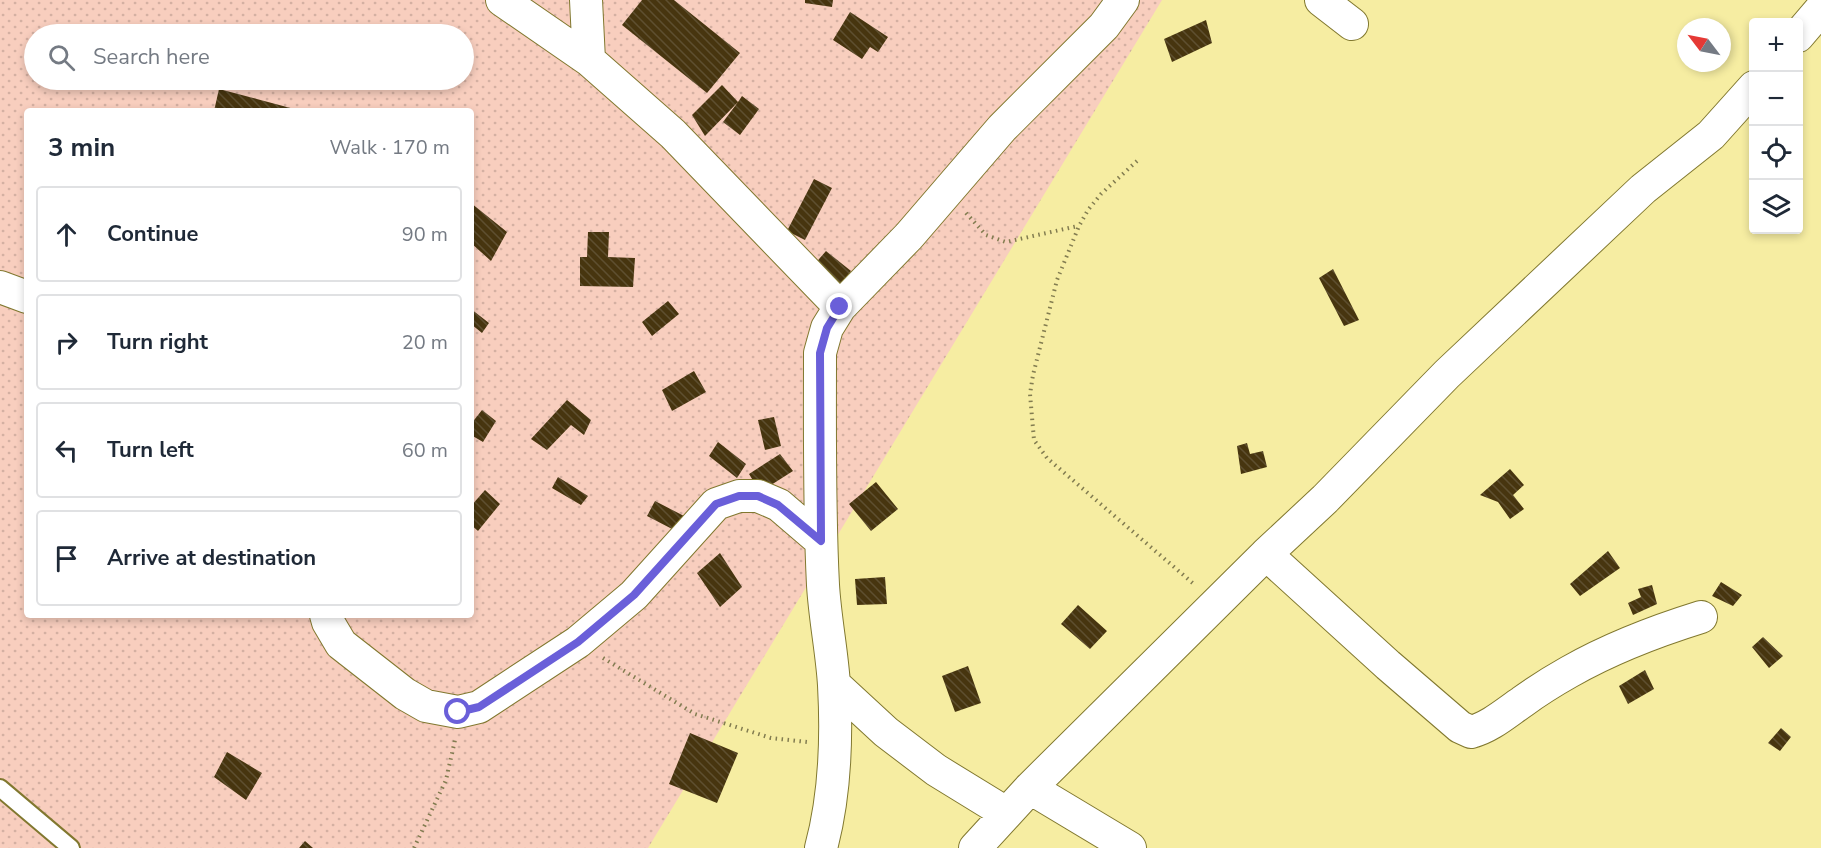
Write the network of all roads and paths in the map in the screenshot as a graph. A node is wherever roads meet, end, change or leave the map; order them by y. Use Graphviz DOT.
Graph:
graph roads {
  1 [pos="502,0"];
  2 [pos="586,0"];
  3 [pos="1123,0"];
  4 [pos="1321,0"];
  5 [pos="1821,9"];
  6 [pos="1352,24"];
  7 [pos="1803,30"];
  8 [pos="589,60"];
  9 [pos="1749,93"];
  10 [pos="1137,161"];
  11 [pos="947,192"];
  12 [pos="1079,226"];
  13 [pos="0,287"];
  14 [pos="24,296"];
  15 [pos="840,307"];
  16 [pos="821,541"];
  17 [pos="1266,554"];
  18 [pos="1217,603"];
  19 [pos="1701,617"];
  20 [pos="327,618"];
  21 [pos="578,642"];
  22 [pos="834,684"];
  23 [pos="458,712"];
  24 [pos="834,746"];
  25 [pos="0,788"];
  26 [pos="1030,788"];
  27 [pos="1006,813"];
  28 [pos="70,848"];
  29 [pos="414,848"];
  30 [pos="821,848"];
  31 [pos="975,848"];
  32 [pos="1130,848"];
  1 -- 8 [label="street"];
  2 -- 8 [label="street"];
  3 -- 11 [label="street"];
  4 -- 6 [label="street"];
  5 -- 7 [label="street"];
  8 -- 15 [label="street"];
  9 -- 17 [label="street"];
  10 -- 12 [label="path"];
  11 -- 12 [label="path"];
  11 -- 15 [label="street"];
  12 -- 18 [label="path"];
  13 -- 14 [label="street"];
  15 -- 16 [label="street"];
  16 -- 21 [label="street"];
  16 -- 22 [label="street"];
  17 -- 18 [label="street"];
  17 -- 19 [label="street"];
  18 -- 26 [label="street"];
  20 -- 23 [label="street"];
  21 -- 23 [label="street"];
  21 -- 24 [label="path"];
  22 -- 24 [label="street"];
  22 -- 27 [label="street"];
  23 -- 29 [label="path"];
  24 -- 30 [label="street"];
  25 -- 28 [label="lane"];
  26 -- 27 [label="street"];
  26 -- 32 [label="street"];
  27 -- 31 [label="street"];
}
